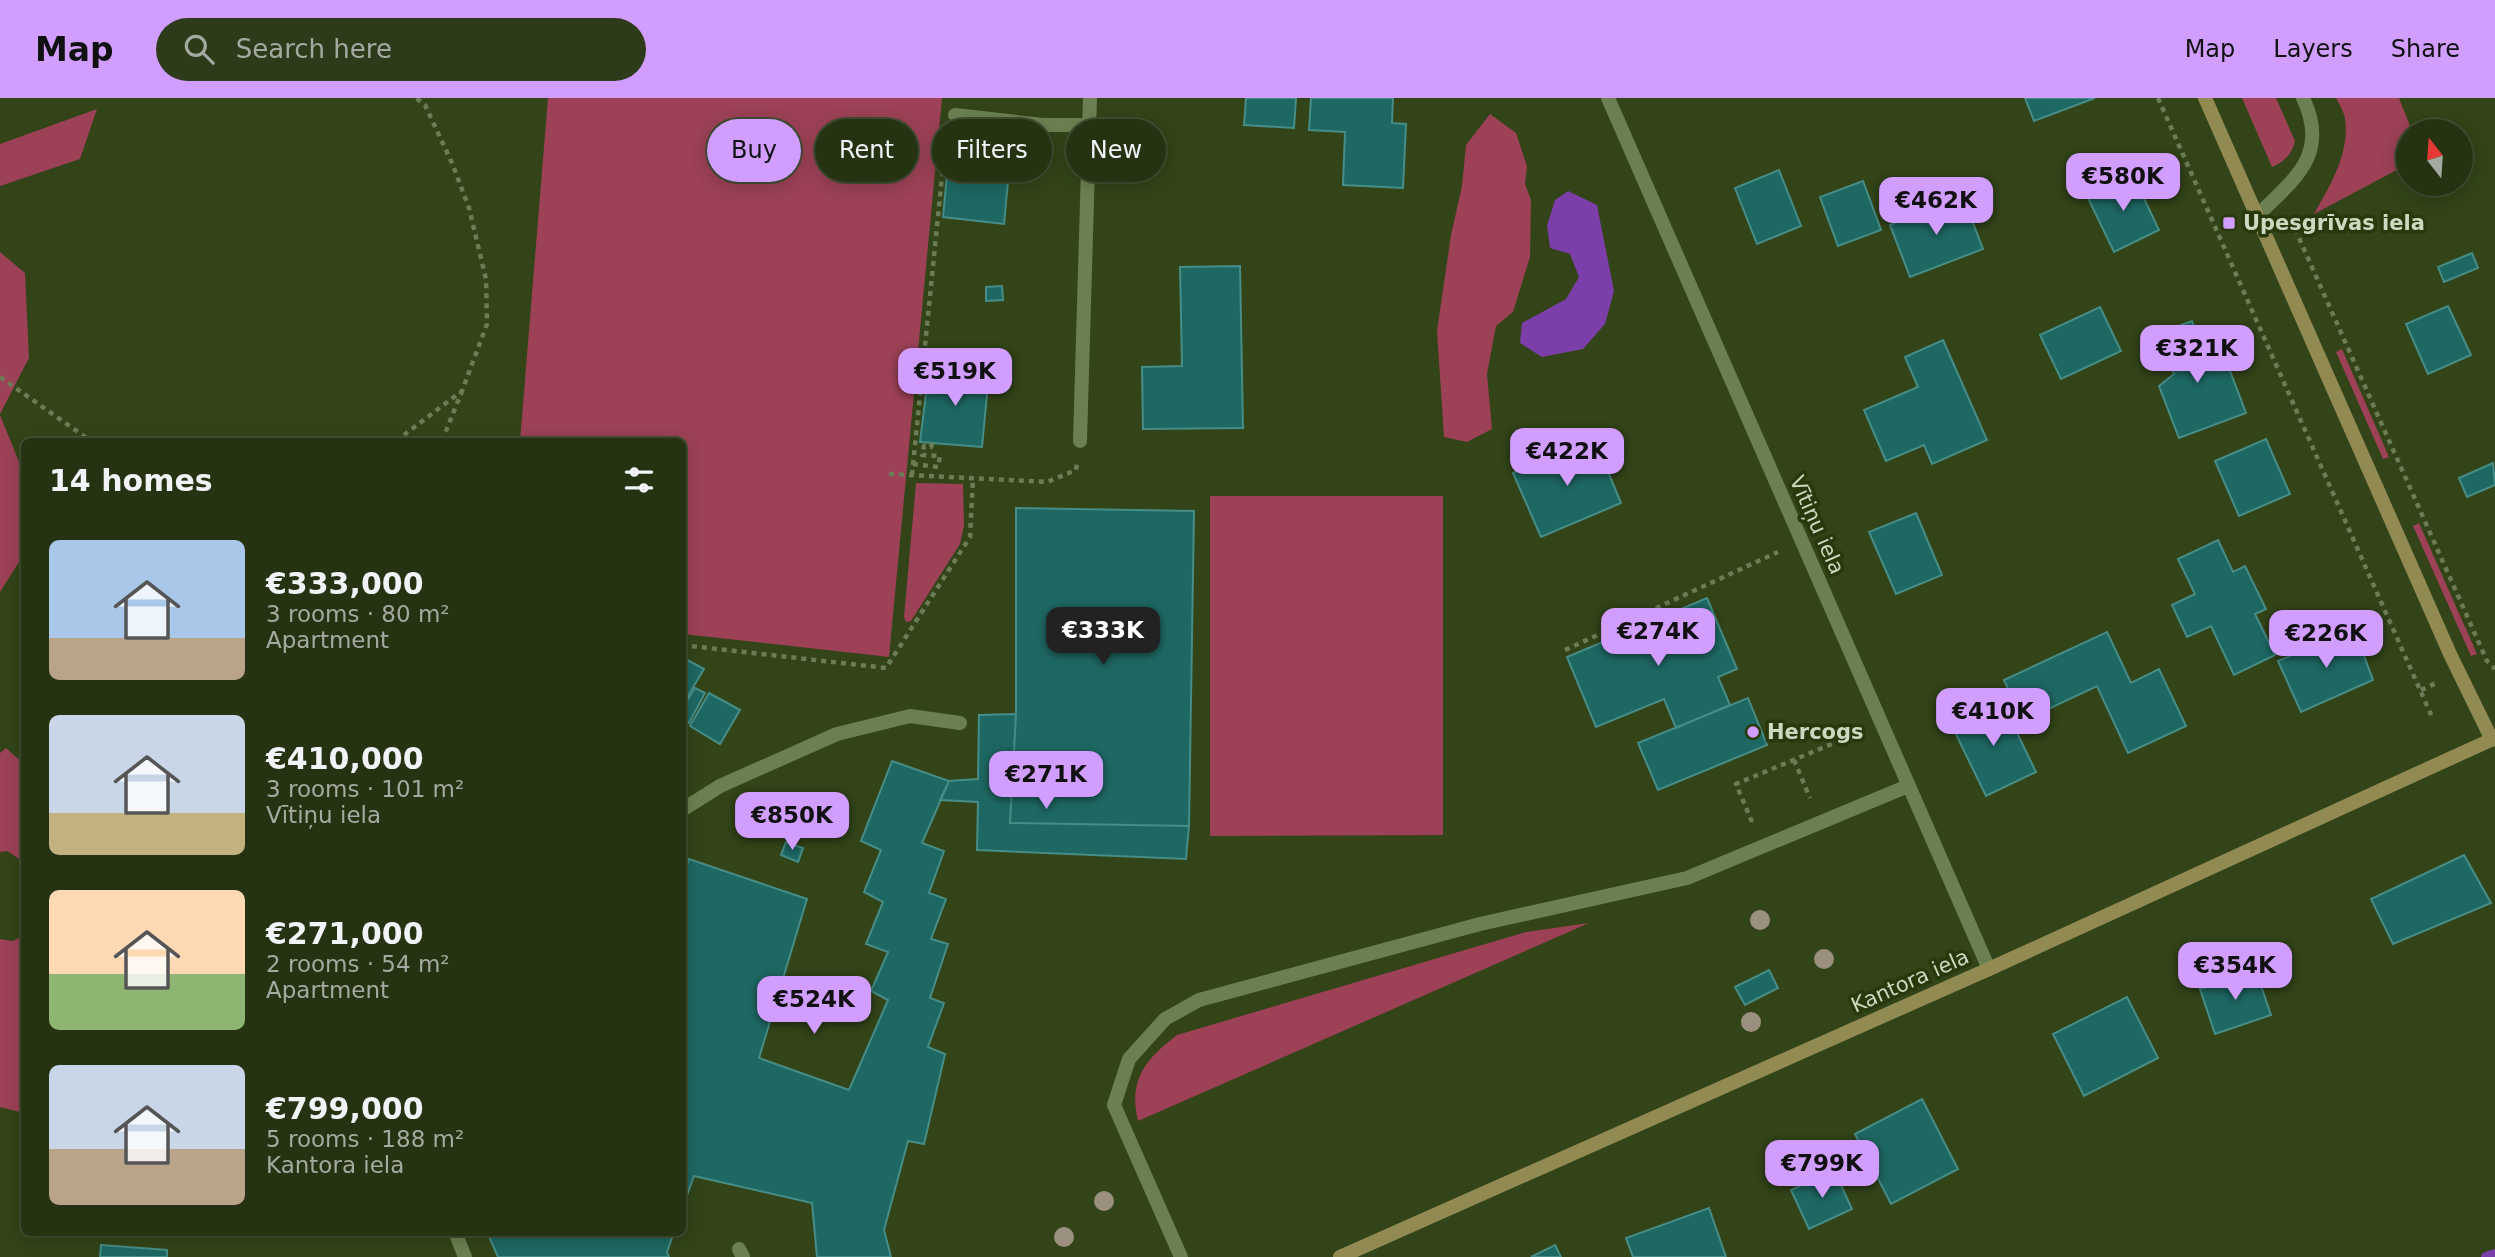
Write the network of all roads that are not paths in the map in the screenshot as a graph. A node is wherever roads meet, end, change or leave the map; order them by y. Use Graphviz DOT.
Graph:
graph roads {
  1 [pos="1090,98"];
  2 [pos="1608,98"];
  3 [pos="2205,98"];
  4 [pos="2304,98"];
  5 [pos="955,115"];
  6 [pos="1089,119"];
  7 [pos="1066,125"];
  8 [pos="1087,182"];
  9 [pos="2257,216"];
  10 [pos="1080,441"];
  11 [pos="960,723"];
  12 [pos="2494,741"];
  13 [pos="1908,786"];
  14 [pos="686,807"];
  15 [pos="1989,969"];
  16 [pos="457,1236"];
  17 [pos="465,1257"];
  18 [pos="1181,1257"];
  19 [pos="1340,1257"];
  1 -- 6 [label="street"];
  2 -- 13 [label="street, Vītiņu iela"];
  3 -- 9 [label="main road"];
  4 -- 9 [label="street"];
  5 -- 7 [label="street"];
  8 -- 10 [label="street"];
  9 -- 12 [label="main road"];
  11 -- 14 [label="street"];
  12 -- 15 [label="main road, Kantora iela"];
  13 -- 15 [label="street, Vītiņu iela"];
  13 -- 18 [label="street"];
  15 -- 19 [label="main road, Kantora iela"];
  16 -- 17 [label="street"];
}
